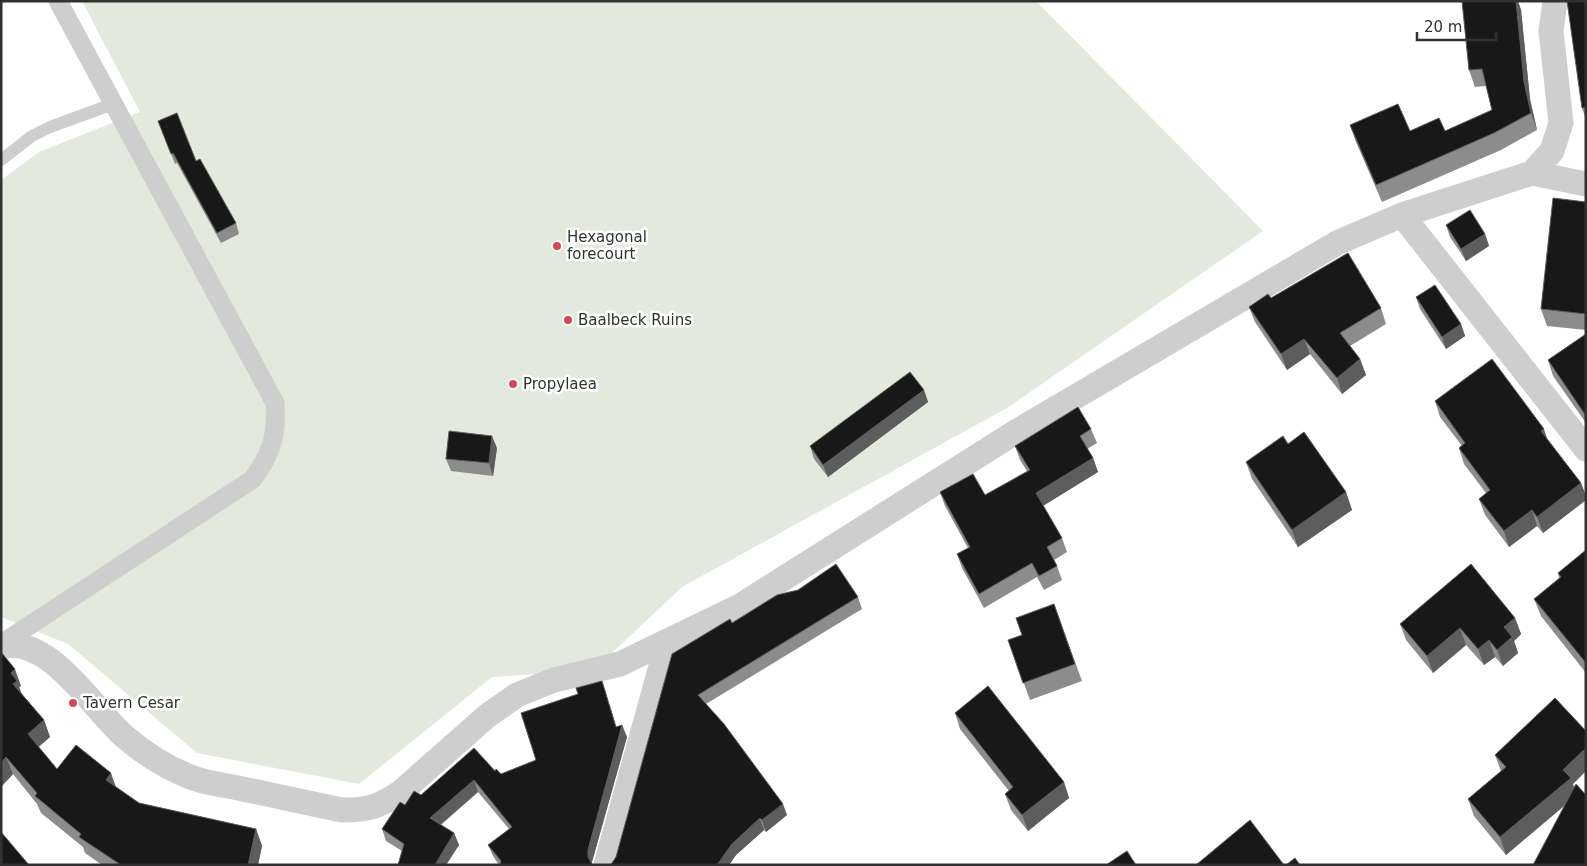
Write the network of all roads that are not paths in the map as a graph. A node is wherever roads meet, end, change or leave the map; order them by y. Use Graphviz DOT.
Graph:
graph roads {
  1 [pos="58,1"];
  2 [pos="1555,1"];
  3 [pos="113,104"];
  4 [pos="1,160"];
  5 [pos="1532,173"];
  6 [pos="1586,184"];
  7 [pos="1402,215"];
  8 [pos="1586,449"];
  9 [pos="668,641"];
  10 [pos="1,646"];
  11 [pos="606,865"];
  1 -- 3 [label="street"];
  2 -- 5 [label="street"];
  3 -- 4 [label="lane"];
  3 -- 10 [label="street"];
  5 -- 6 [label="street"];
  5 -- 7 [label="street"];
  7 -- 8 [label="street"];
  7 -- 9 [label="street"];
  9 -- 10 [label="street"];
  9 -- 11 [label="street"];
}
